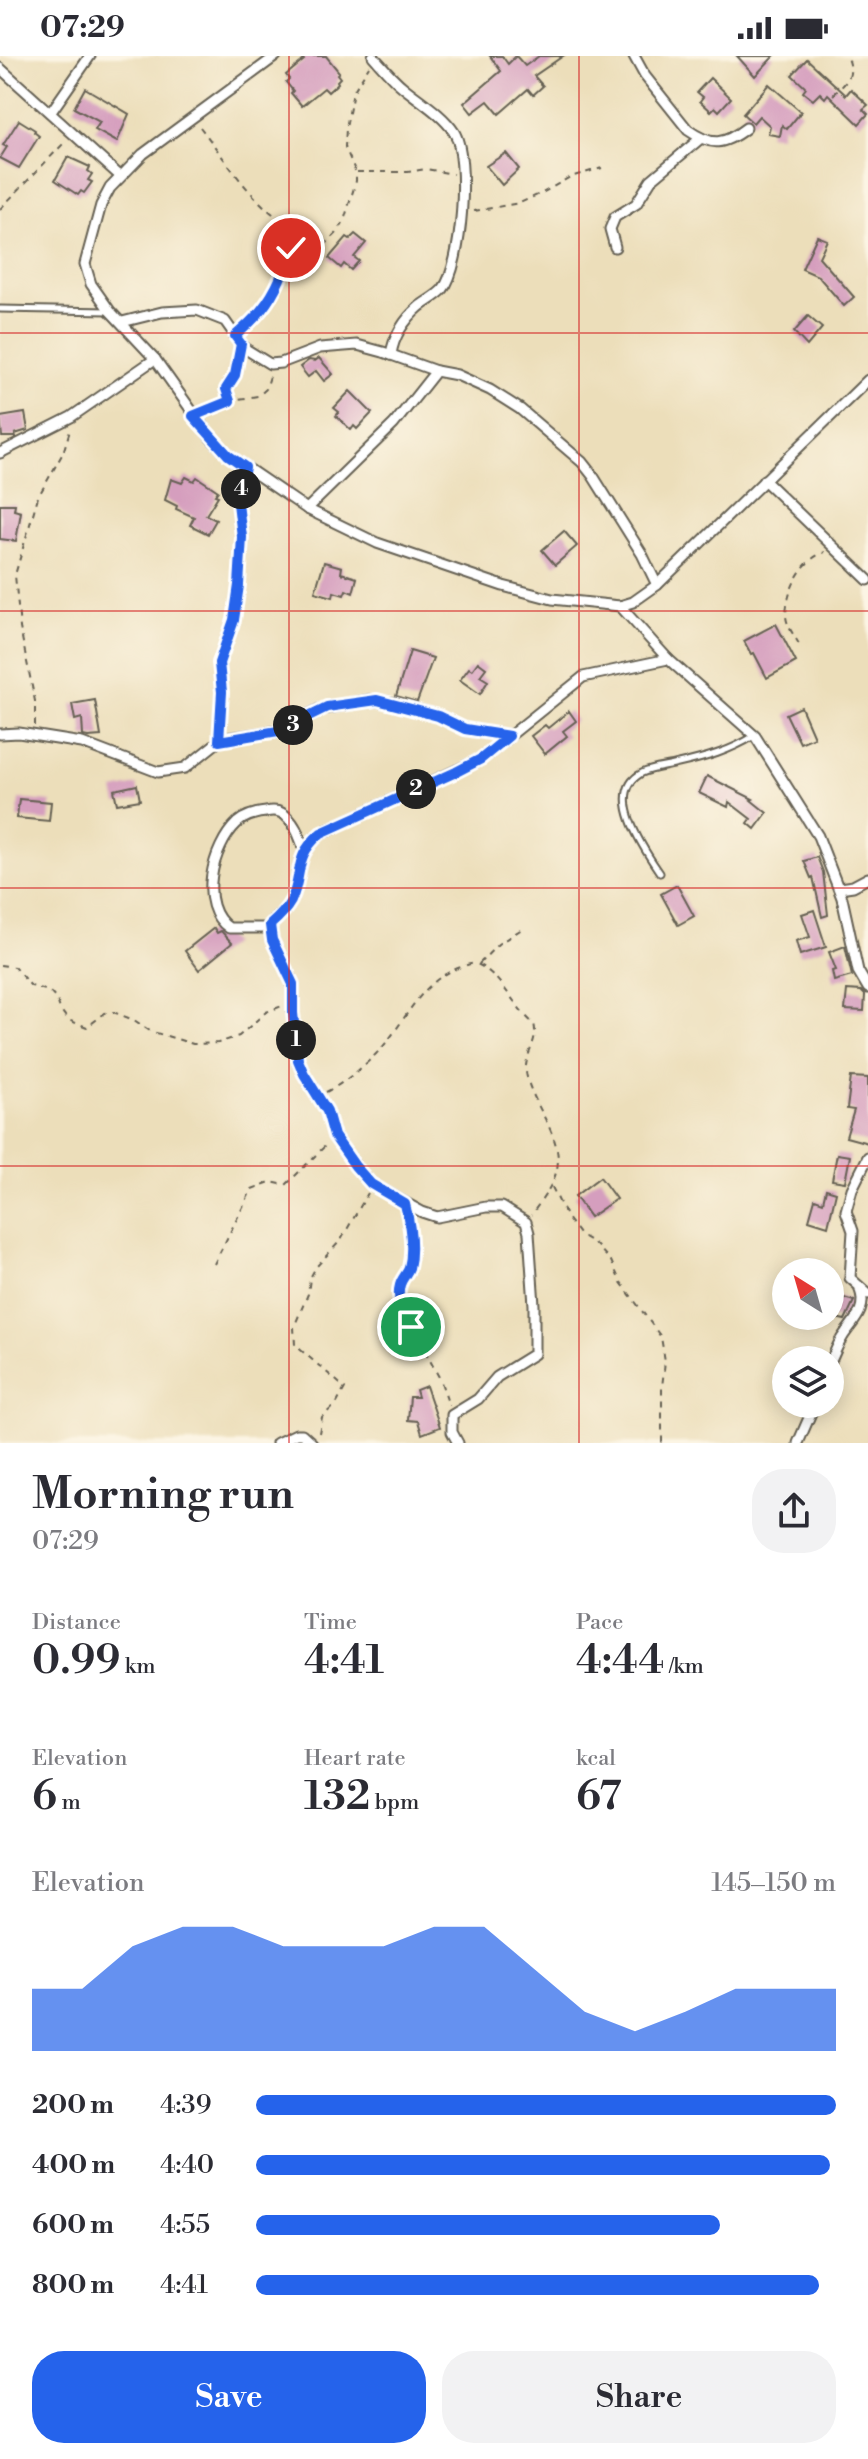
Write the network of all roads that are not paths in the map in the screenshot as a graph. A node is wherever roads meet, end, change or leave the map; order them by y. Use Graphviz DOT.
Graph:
graph roads {
  1 [pos="90,56"];
  2 [pos="276,56"];
  3 [pos="374,56"];
  4 [pos="634,56"];
  5 [pos="0,68"];
  6 [pos="51,112"];
  7 [pos="746,128"];
  8 [pos="701,138"];
  9 [pos="120,176"];
  10 [pos="615,247"];
  11 [pos="0,309"];
  12 [pos="110,311"];
  13 [pos="122,322"];
  14 [pos="391,355"];
  15 [pos="155,359"];
  16 [pos="436,371"];
  17 [pos="868,380"];
  18 [pos="0,453"];
  19 [pos="764,480"];
  20 [pos="307,509"];
  21 [pos="868,580"];
  22 [pos="657,585"];
  23 [pos="620,606"];
  24 [pos="668,659"];
  25 [pos="0,734"];
  26 [pos="509,736"];
  27 [pos="755,736"];
  28 [pos="305,851"];
  29 [pos="660,873"];
  30 [pos="868,878"];
  31 [pos="839,888"];
  32 [pos="269,928"];
  33 [pos="868,988"];
  34 [pos="868,1157"];
  35 [pos="864,1292"];
  36 [pos="838,1346"];
  37 [pos="809,1418"];
  38 [pos="315,1440"];
  39 [pos="277,1443"];
  40 [pos="458,1443"];
  41 [pos="798,1443"];
  1 -- 6 [label="street"];
  2 -- 9 [label="street"];
  3 -- 14 [label="street"];
  4 -- 8 [label="street"];
  5 -- 6 [label="street"];
  6 -- 9 [label="street"];
  7 -- 8 [label="street"];
  8 -- 10 [label="street"];
  9 -- 12 [label="street"];
  11 -- 12 [label="lane"];
  12 -- 13 [label="street"];
  13 -- 14 [label="street"];
  13 -- 15 [label="street"];
  14 -- 16 [label="street"];
  15 -- 18 [label="street"];
  15 -- 20 [label="street"];
  16 -- 20 [label="street"];
  16 -- 22 [label="street"];
  17 -- 19 [label="street"];
  19 -- 21 [label="street"];
  19 -- 22 [label="street"];
  20 -- 23 [label="street"];
  22 -- 23 [label="street"];
  23 -- 24 [label="street"];
  24 -- 26 [label="street"];
  24 -- 27 [label="street"];
  25 -- 26 [label="street"];
  26 -- 28 [label="street"];
  27 -- 29 [label="lane"];
  27 -- 31 [label="street"];
  28 -- 32 [label="street"];
  28 -- 32 [label="street"];
  30 -- 31 [label="street"];
  31 -- 33 [label="street"];
  32 -- 40 [label="street"];
  34 -- 35 [label="street"];
  35 -- 36 [label="street"];
  37 -- 41 [label="street"];
  38 -- 39 [label="street"];
}
